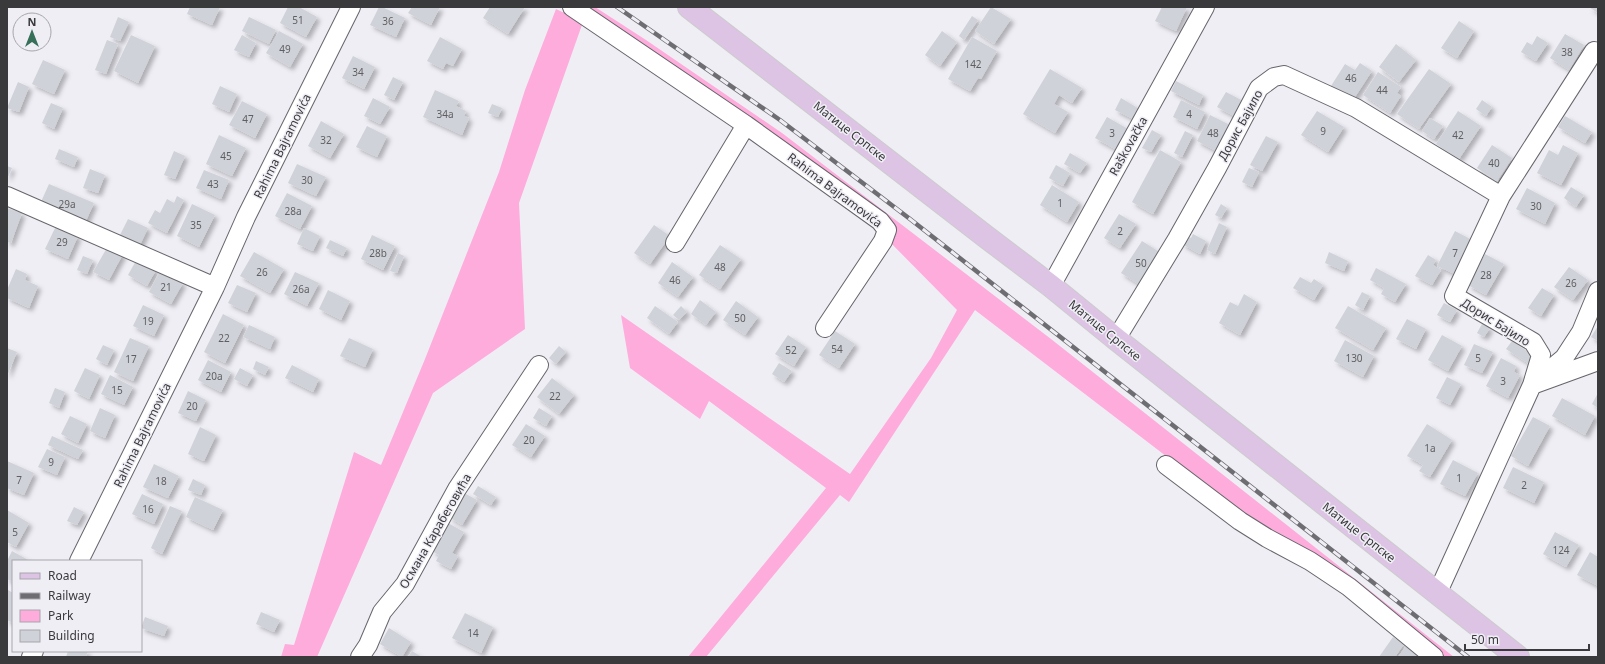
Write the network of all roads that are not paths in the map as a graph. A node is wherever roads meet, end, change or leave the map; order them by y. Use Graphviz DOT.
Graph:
graph roads {
  1 [pos="351,7"];
  2 [pos="572,7"];
  3 [pos="689,7"];
  4 [pos="1205,7"];
  5 [pos="1594,51"];
  6 [pos="746,125"];
  7 [pos="7,196"];
  8 [pos="1501,196"];
  9 [pos="675,243"];
  10 [pos="1051,286"];
  11 [pos="215,287"];
  12 [pos="1598,291"];
  13 [pos="825,328"];
  14 [pos="1116,339"];
  15 [pos="1598,361"];
  16 [pos="539,365"];
  17 [pos="1532,385"];
  18 [pos="1166,465"];
  19 [pos="79,560"];
  20 [pos="1437,594"];
  21 [pos="360,657"];
  22 [pos="1434,657"];
  23 [pos="1518,657"];
  1 -- 11 [label="street, Rahima Bajramovića"];
  2 -- 6 [label="street, Rahima Bajramovića"];
  3 -- 10 [label="main road, Матице Српске"];
  4 -- 10 [label="street, Raškovačka"];
  5 -- 8 [label="street, Дорис Бајило"];
  6 -- 9 [label="street"];
  6 -- 13 [label="street, Rahima Bajramovića"];
  7 -- 11 [label="street"];
  8 -- 14 [label="street, Дорис Бајило"];
  8 -- 17 [label="street, Дорис Бајило"];
  10 -- 14 [label="main road, Матице Српске"];
  11 -- 19 [label="street, Rahima Bajramovića"];
  12 -- 17 [label="street, Дорис Бајило"];
  14 -- 20 [label="main road, Матице Српске"];
  15 -- 17 [label="street"];
  16 -- 21 [label="street, Османа Карабеговића"];
  17 -- 20 [label="street, Дорис Бајило"];
  18 -- 22 [label="street"];
  20 -- 23 [label="main road, Матице Српске"];
}
